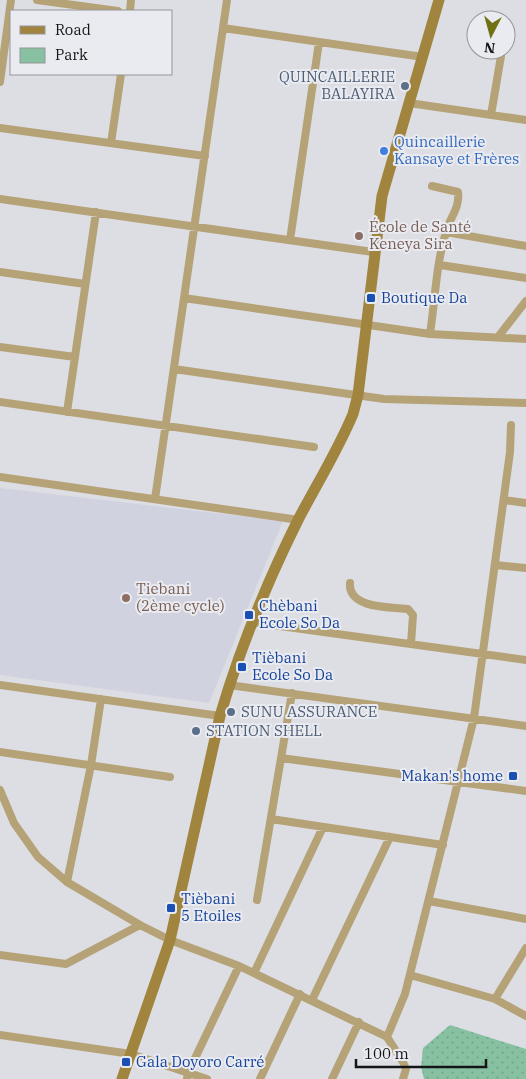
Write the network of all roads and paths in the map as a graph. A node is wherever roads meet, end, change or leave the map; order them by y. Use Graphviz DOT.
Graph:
graph roads {
  1 [pos="11,0"];
  2 [pos="37,0"];
  3 [pos="227,0"];
  4 [pos="439,0"];
  5 [pos="111,10"];
  6 [pos="223,28"];
  7 [pos="319,42"];
  8 [pos="423,57"];
  9 [pos="500,60"];
  10 [pos="121,75"];
  11 [pos="0,82"];
  12 [pos="409,103"];
  13 [pos="491,115"];
  14 [pos="526,120"];
  15 [pos="0,128"];
  16 [pos="111,143"];
  17 [pos="205,156"];
  18 [pos="432,186"];
  19 [pos="0,199"];
  20 [pos="96,212"];
  21 [pos="195,226"];
  22 [pos="446,232"];
  23 [pos="290,240"];
  24 [pos="526,246"];
  25 [pos="374,252"];
  26 [pos="440,266"];
  27 [pos="0,272"];
  28 [pos="526,278"];
  29 [pos="85,284"];
  30 [pos="184,298"];
  31 [pos="526,302"];
  32 [pos="365,324"];
  33 [pos="430,334"];
  34 [pos="498,337"];
  35 [pos="526,339"];
  36 [pos="0,346"];
  37 [pos="75,357"];
  38 [pos="174,369"];
  39 [pos="358,396"];
  40 [pos="0,402"];
  41 [pos="526,403"];
  42 [pos="67,412"];
  43 [pos="511,425"];
  44 [pos="166,426"];
  45 [pos="314,447"];
  46 [pos="0,477"];
  47 [pos="156,499"];
  48 [pos="504,500"];
  49 [pos="526,503"];
  50 [pos="298,520"];
  51 [pos="495,565"];
  52 [pos="526,568"];
  53 [pos="350,583"];
  54 [pos="251,622"];
  55 [pos="411,644"];
  56 [pos="482,654"];
  57 [pos="526,660"];
  58 [pos="0,684"];
  59 [pos="229,685"];
  60 [pos="292,694"];
  61 [pos="101,699"];
  62 [pos="220,716"];
  63 [pos="474,718"];
  64 [pos="526,726"];
  65 [pos="0,752"];
  66 [pos="281,758"];
  67 [pos="91,765"];
  68 [pos="170,777"];
  69 [pos="459,782"];
  70 [pos="0,790"];
  71 [pos="526,791"];
  72 [pos="271,819"];
  73 [pos="323,827"];
  74 [pos="390,837"];
  75 [pos="443,845"];
  76 [pos="68,882"];
  77 [pos="257,900"];
  78 [pos="429,901"];
  79 [pos="526,919"];
  80 [pos="140,925"];
  81 [pos="170,940"];
  82 [pos="526,948"];
  83 [pos="0,955"];
  84 [pos="239,966"];
  85 [pos="254,973"];
  86 [pos="410,975"];
  87 [pos="300,994"];
  88 [pos="495,999"];
  89 [pos="312,1000"];
  90 [pos="526,1016"];
  91 [pos="359,1022"];
  92 [pos="0,1035"];
  93 [pos="387,1037"];
  94 [pos="131,1054"];
  95 [pos="187,1076"];
  96 [pos="122,1079"];
  97 [pos="207,1079"];
  98 [pos="260,1079"];
  99 [pos="332,1079"];
  100 [pos="403,1079"];
  1 -- 11 [label="street"];
  2 -- 5 [label="street"];
  3 -- 6 [label="street"];
  4 -- 8 [label="main road"];
  6 -- 7 [label="street"];
  6 -- 17 [label="street"];
  7 -- 8 [label="street"];
  7 -- 23 [label="street"];
  8 -- 12 [label="main road"];
  9 -- 13 [label="street"];
  10 -- 16 [label="street"];
  12 -- 13 [label="street"];
  12 -- 25 [label="main road"];
  13 -- 14 [label="street"];
  15 -- 16 [label="street"];
  16 -- 17 [label="street"];
  17 -- 21 [label="street"];
  18 -- 22 [label="street"];
  19 -- 20 [label="street"];
  20 -- 21 [label="street"];
  20 -- 29 [label="street"];
  21 -- 23 [label="street"];
  21 -- 30 [label="street"];
  22 -- 24 [label="street"];
  22 -- 26 [label="street"];
  23 -- 25 [label="street"];
  25 -- 32 [label="main road"];
  26 -- 28 [label="street"];
  26 -- 33 [label="street"];
  27 -- 29 [label="street"];
  29 -- 37 [label="street"];
  30 -- 32 [label="street"];
  30 -- 38 [label="street"];
  31 -- 34 [label="street"];
  32 -- 33 [label="street"];
  32 -- 39 [label="main road"];
  33 -- 34 [label="street"];
  34 -- 35 [label="street"];
  36 -- 37 [label="street"];
  37 -- 42 [label="street"];
  38 -- 39 [label="street"];
  38 -- 44 [label="street"];
  39 -- 41 [label="street"];
  39 -- 50 [label="main road"];
  40 -- 42 [label="street"];
  42 -- 44 [label="street"];
  43 -- 48 [label="street"];
  44 -- 45 [label="street"];
  44 -- 47 [label="street"];
  46 -- 47 [label="street"];
  47 -- 50 [label="street"];
  48 -- 49 [label="street"];
  48 -- 51 [label="street"];
  50 -- 54 [label="main road"];
  51 -- 52 [label="street"];
  51 -- 56 [label="street"];
  53 -- 55 [label="street"];
  54 -- 55 [label="street"];
  54 -- 59 [label="main road"];
  55 -- 56 [label="street"];
  56 -- 57 [label="street"];
  56 -- 63 [label="street"];
  58 -- 61 [label="street"];
  59 -- 60 [label="street"];
  59 -- 62 [label="main road"];
  60 -- 63 [label="street"];
  60 -- 66 [label="street"];
  61 -- 62 [label="street"];
  61 -- 67 [label="street"];
  62 -- 81 [label="main road"];
  63 -- 64 [label="street"];
  63 -- 69 [label="street"];
  65 -- 67 [label="street"];
  66 -- 69 [label="street"];
  66 -- 72 [label="street"];
  67 -- 68 [label="street"];
  67 -- 76 [label="street"];
  69 -- 71 [label="street"];
  69 -- 75 [label="street"];
  70 -- 76 [label="street"];
  72 -- 73 [label="street"];
  72 -- 77 [label="street"];
  73 -- 74 [label="street"];
  73 -- 85 [label="street"];
  74 -- 75 [label="street"];
  74 -- 89 [label="street"];
  75 -- 78 [label="street"];
  76 -- 80 [label="street"];
  78 -- 79 [label="street"];
  78 -- 86 [label="street"];
  80 -- 81 [label="street"];
  80 -- 83 [label="street"];
  81 -- 84 [label="street"];
  81 -- 94 [label="main road"];
  82 -- 88 [label="street"];
  84 -- 85 [label="street"];
  84 -- 95 [label="street"];
  85 -- 87 [label="street"];
  86 -- 88 [label="street"];
  86 -- 93 [label="street"];
  87 -- 89 [label="street"];
  87 -- 98 [label="street"];
  88 -- 90 [label="street"];
  89 -- 91 [label="street"];
  91 -- 93 [label="street"];
  91 -- 99 [label="street"];
  92 -- 94 [label="street"];
  93 -- 100 [label="street"];
  94 -- 95 [label="street"];
  94 -- 96 [label="main road"];
  95 -- 97 [label="street"];
}
